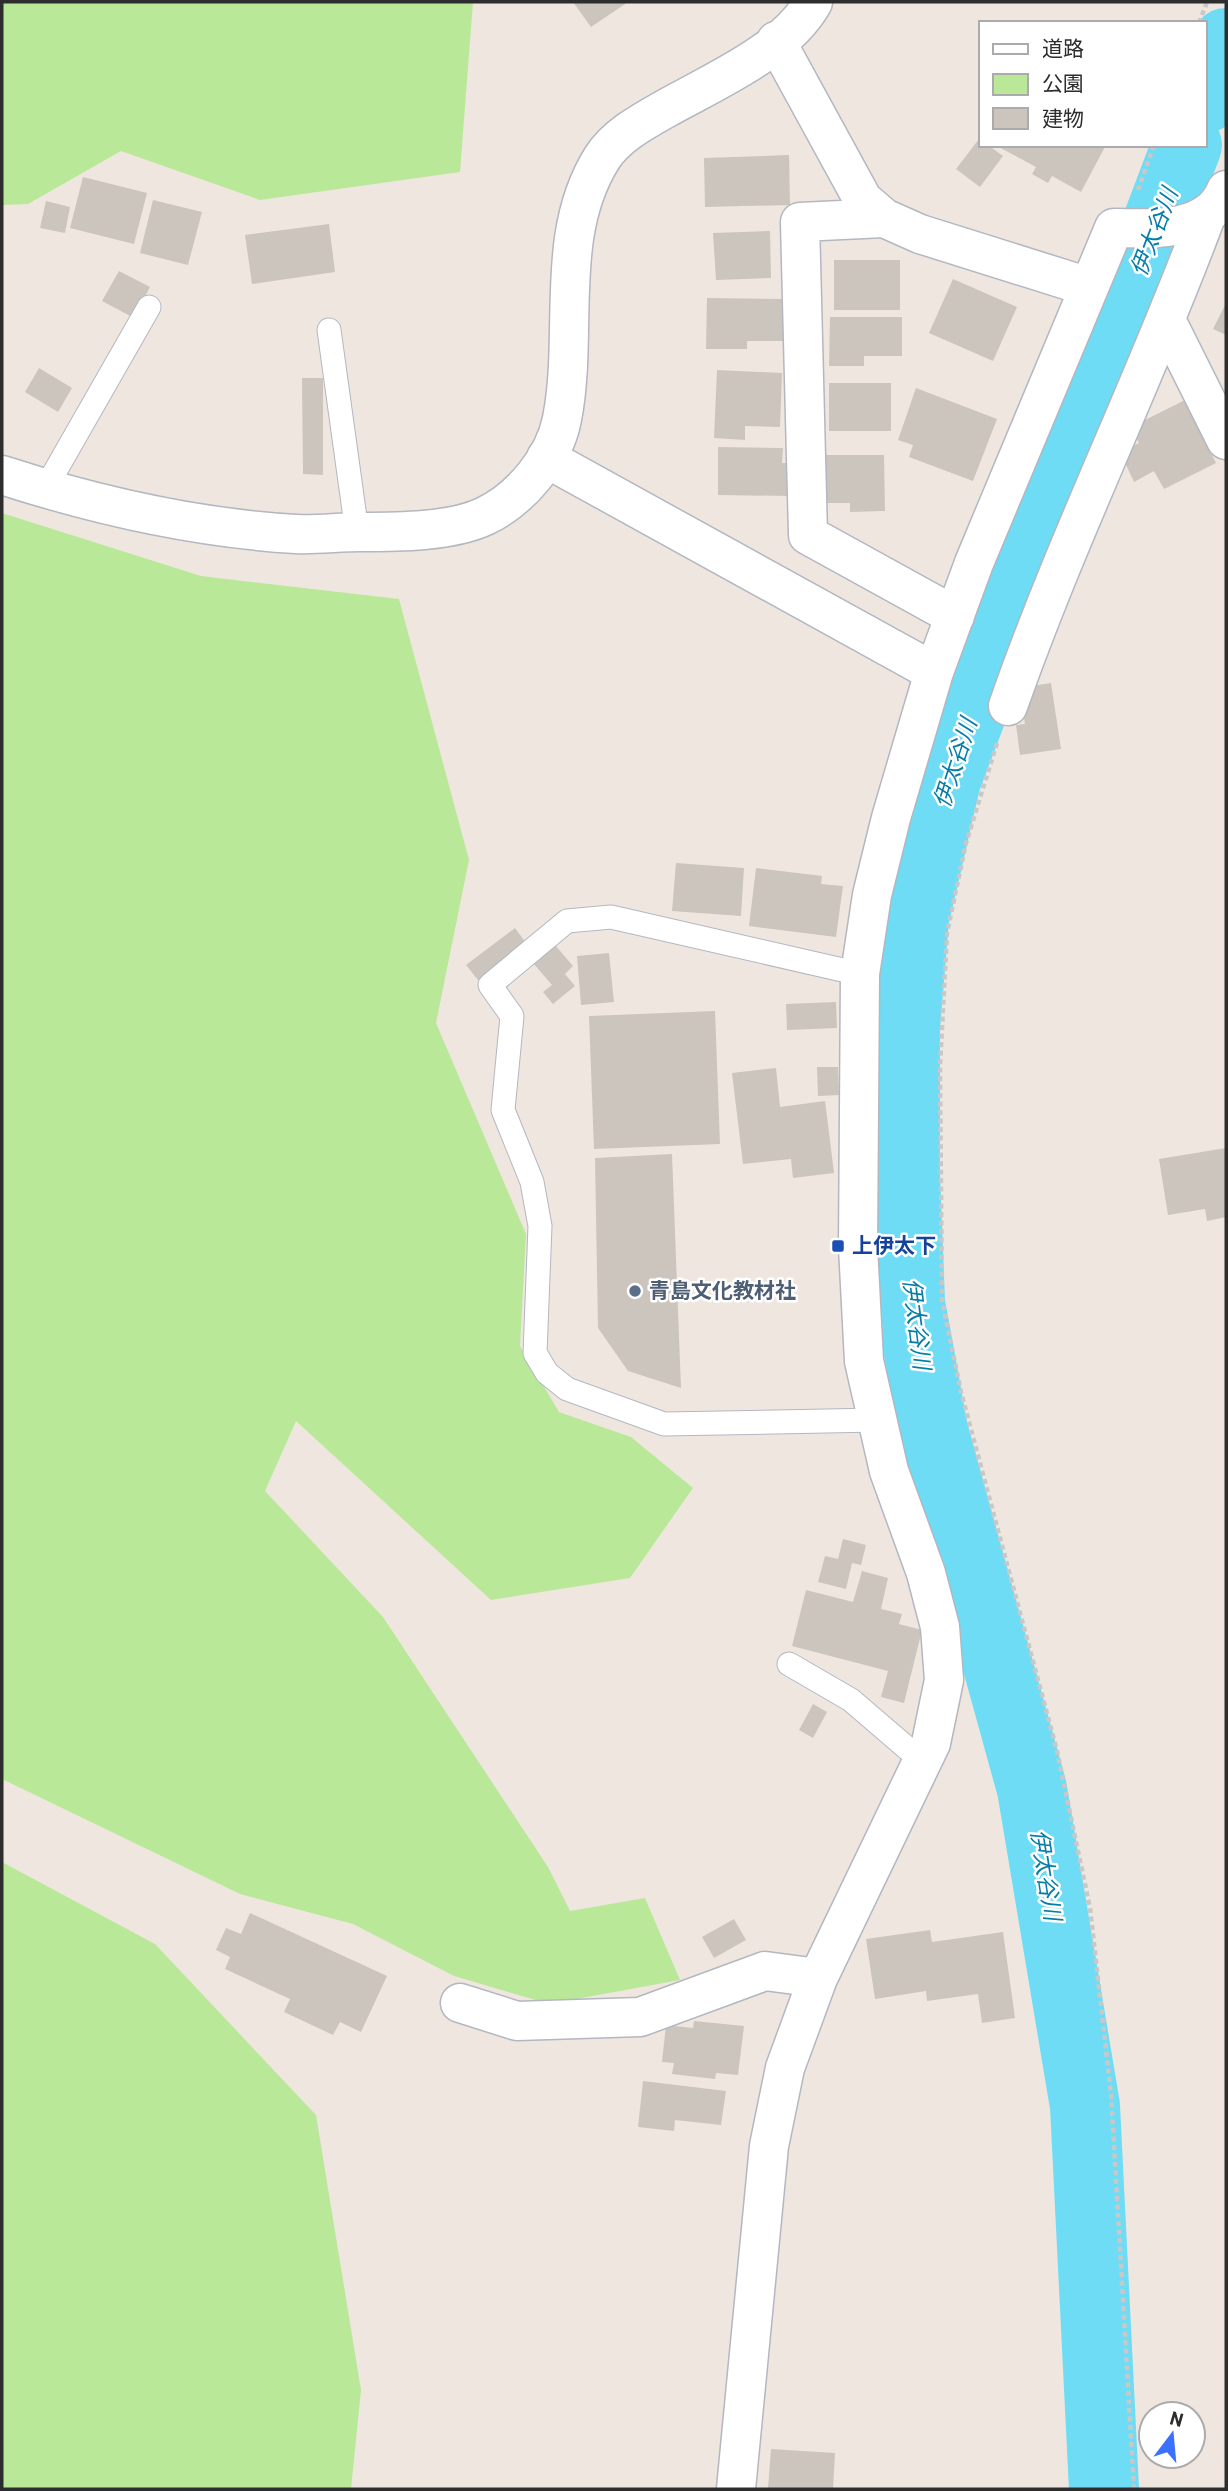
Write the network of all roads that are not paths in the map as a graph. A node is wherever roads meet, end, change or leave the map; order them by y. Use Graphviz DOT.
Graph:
graph roads {
  1 [pos="813,2"];
  2 [pos="776,41"];
  3 [pos="1206,210"];
  4 [pos="884,218"];
  5 [pos="1089,287"];
  6 [pos="149,307"];
  7 [pos="1167,322"];
  8 [pos="329,330"];
  9 [pos="1226,440"];
  10 [pos="546,458"];
  11 [pos="2,475"];
  12 [pos="46,489"];
  13 [pos="356,532"];
  14 [pos="955,616"];
  15 [pos="934,672"];
  16 [pos="1008,706"];
  17 [pos="860,974"];
  18 [pos="877,1420"];
  19 [pos="789,1664"];
  20 [pos="922,1761"];
  21 [pos="818,1978"];
  22 [pos="460,2003"];
  23 [pos="736,2489"];
  1 -- 2 [label="street"];
  2 -- 4 [label="street"];
  2 -- 10 [label="street"];
  3 -- 5 [label="street"];
  3 -- 7 [label="street"];
  4 -- 5 [label="street"];
  4 -- 14 [label="street"];
  5 -- 14 [label="street"];
  6 -- 12 [label="lane"];
  7 -- 9 [label="street"];
  7 -- 16 [label="street"];
  8 -- 13 [label="lane"];
  10 -- 13 [label="street"];
  10 -- 15 [label="street"];
  11 -- 12 [label="street"];
  12 -- 13 [label="street"];
  14 -- 15 [label="street"];
  15 -- 17 [label="street"];
  17 -- 18 [label="street"];
  17 -- 18 [label="lane"];
  18 -- 20 [label="street"];
  19 -- 20 [label="lane"];
  20 -- 21 [label="street"];
  21 -- 22 [label="street"];
  21 -- 23 [label="street"];
}
